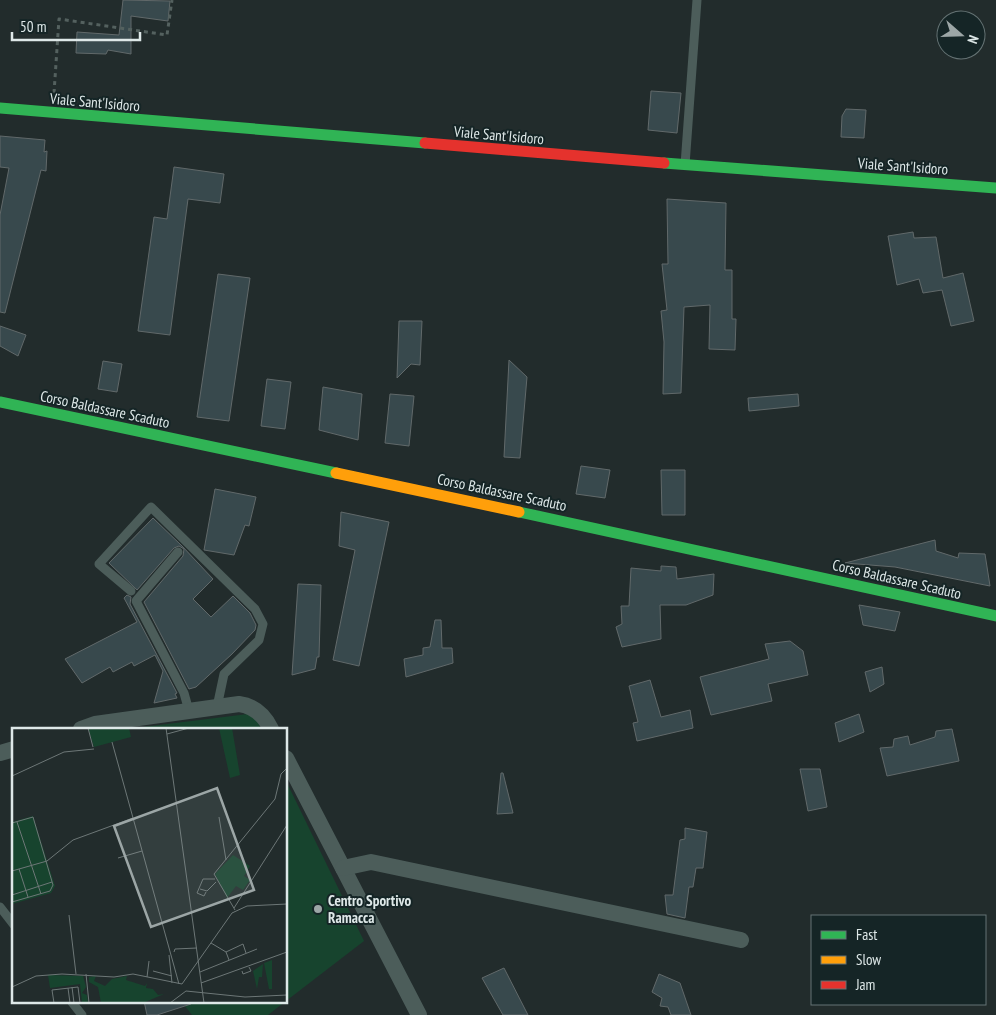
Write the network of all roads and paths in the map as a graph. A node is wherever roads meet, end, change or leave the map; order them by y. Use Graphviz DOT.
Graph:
graph roads {
  1 [pos="172,0"];
  2 [pos="697,0"];
  3 [pos="0,108"];
  4 [pos="53,113"];
  5 [pos="685,166"];
  6 [pos="996,188"];
  7 [pos="0,402"];
  8 [pos="178,552"];
  9 [pos="130,587"];
  10 [pos="996,616"];
  11 [pos="217,707"];
  12 [pos="189,711"];
  13 [pos="84,728"];
  14 [pos="270,728"];
  15 [pos="288,762"];
  16 [pos="343,868"];
  17 [pos="0,907"];
  18 [pos="12,922"];
  19 [pos="741,940"];
  20 [pos="72,1002"];
  21 [pos="82,1015"];
  22 [pos="419,1015"];
  1 -- 4 [label="path"];
  2 -- 5 [label="lane"];
  3 -- 4 [label="street, Viale Sant'Isidoro"];
  4 -- 5 [label="street, Viale Sant'Isidoro"];
  5 -- 6 [label="street, Viale Sant'Isidoro"];
  7 -- 10 [label="street, Corso Baldassare Scaduto"];
  8 -- 12 [label="lane"];
  9 -- 11 [label="lane"];
  11 -- 12 [label="street"];
  11 -- 14 [label="street"];
  12 -- 13 [label="street"];
  15 -- 16 [label="street"];
  16 -- 19 [label="street"];
  16 -- 22 [label="street"];
  17 -- 18 [label="lane"];
  20 -- 21 [label="lane"];
}
